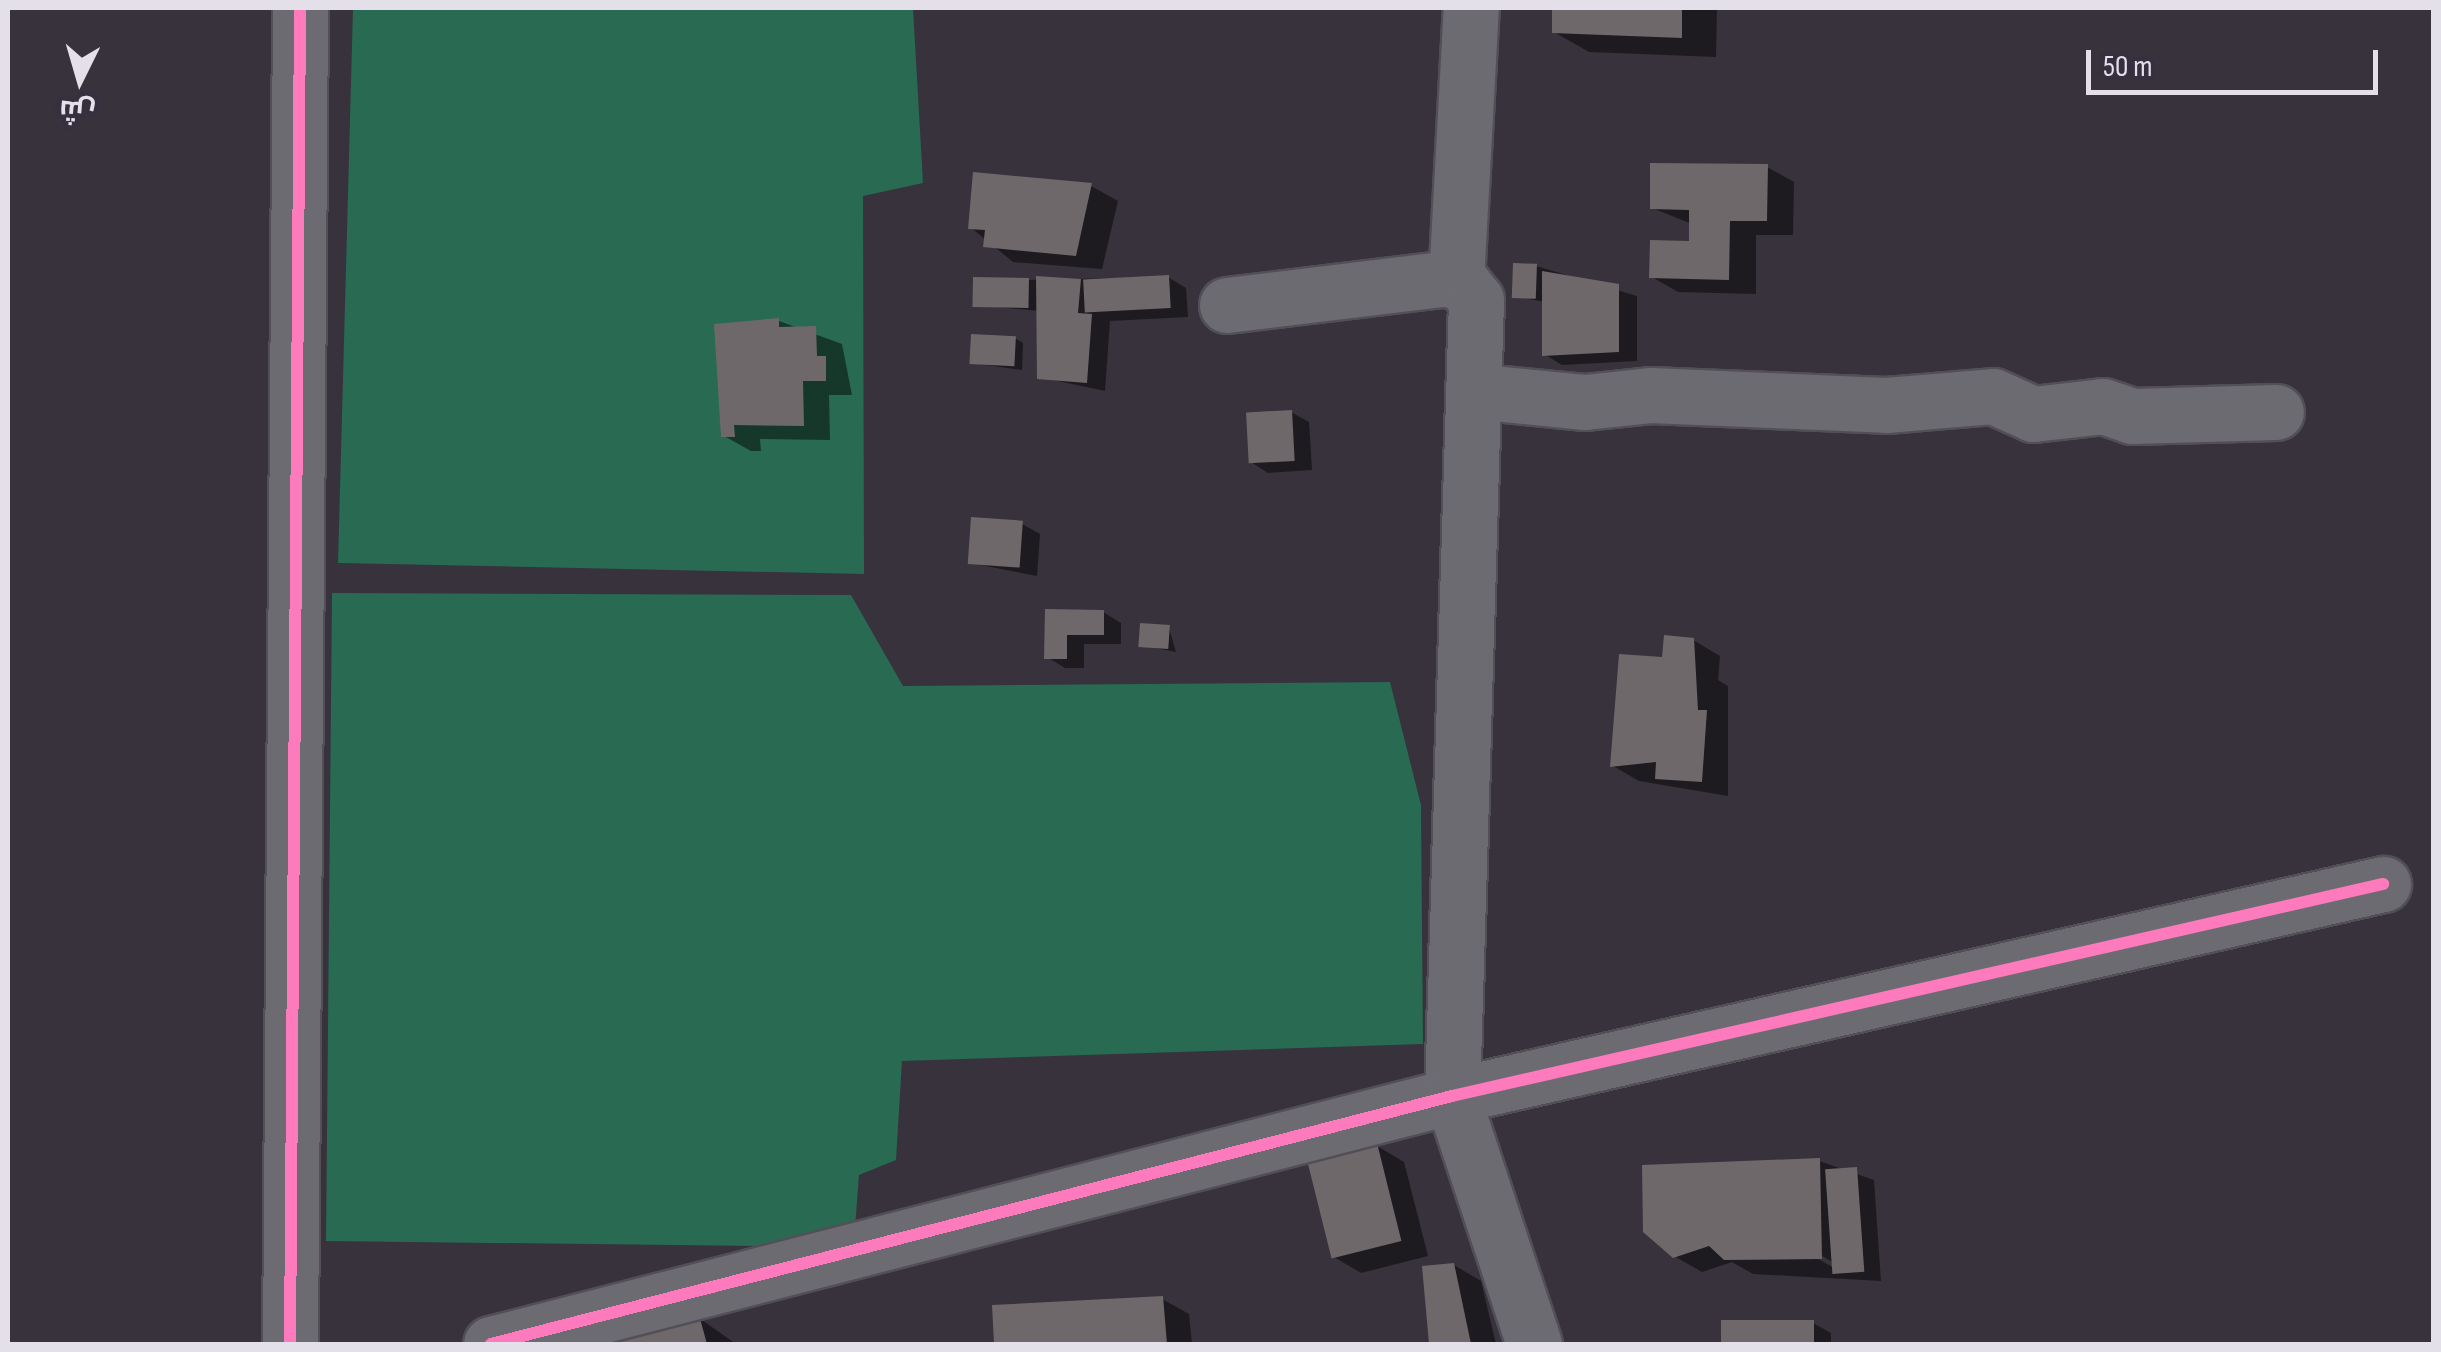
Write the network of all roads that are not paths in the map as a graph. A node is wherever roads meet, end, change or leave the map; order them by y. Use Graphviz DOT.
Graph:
graph roads {
  1 [pos="300,8"];
  2 [pos="1472,8"];
  3 [pos="1456,281"];
  4 [pos="1227,305"];
  5 [pos="1473,391"];
  6 [pos="2276,412"];
  7 [pos="2383,884"];
  8 [pos="1452,1096"];
  9 [pos="290,1344"];
  10 [pos="491,1344"];
  11 [pos="1534,1344"];
  1 -- 9 [label="street"];
  2 -- 3 [label="street"];
  3 -- 4 [label="street"];
  3 -- 5 [label="street"];
  5 -- 6 [label="street"];
  5 -- 8 [label="street"];
  7 -- 8 [label="street"];
  8 -- 10 [label="street"];
  8 -- 11 [label="street"];
}
